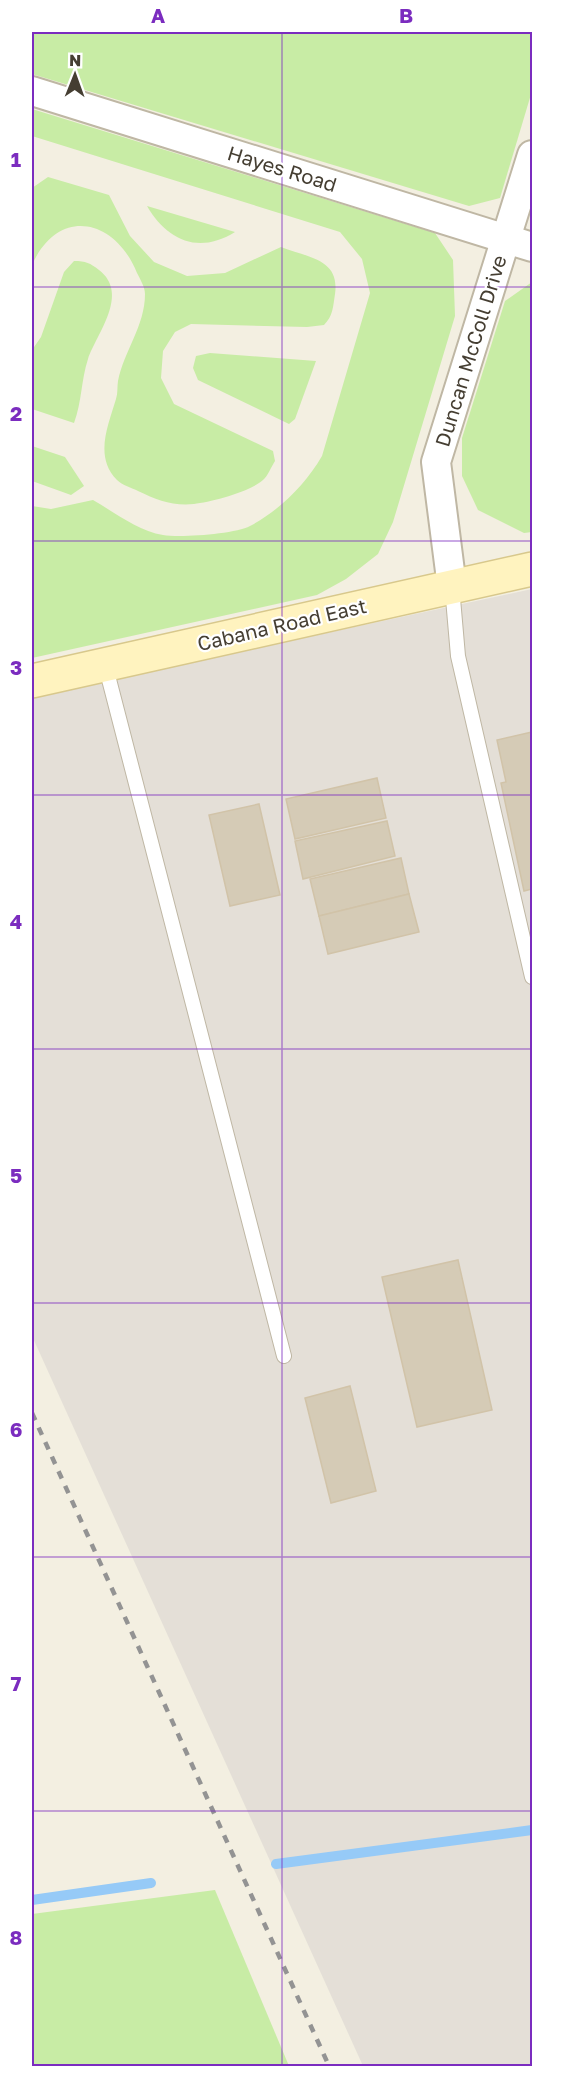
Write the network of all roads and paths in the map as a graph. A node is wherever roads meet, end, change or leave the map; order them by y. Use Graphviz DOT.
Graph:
graph roads {
  1 [pos="32,91"];
  2 [pos="532,155"];
  3 [pos="519,243"];
  4 [pos="532,569"];
  5 [pos="452,587"];
  6 [pos="105,664"];
  7 [pos="32,681"];
  8 [pos="532,977"];
  9 [pos="284,1356"];
  1 -- 3 [label="street, Hayes Road"];
  2 -- 3 [label="street, Duncan McColl Drive"];
  3 -- 5 [label="street, Duncan McColl Drive"];
  4 -- 5 [label="main road, Cabana Road East"];
  5 -- 6 [label="main road, Cabana Road East"];
  5 -- 8 [label="lane"];
  6 -- 7 [label="main road, Cabana Road East"];
  6 -- 9 [label="lane"];
}
